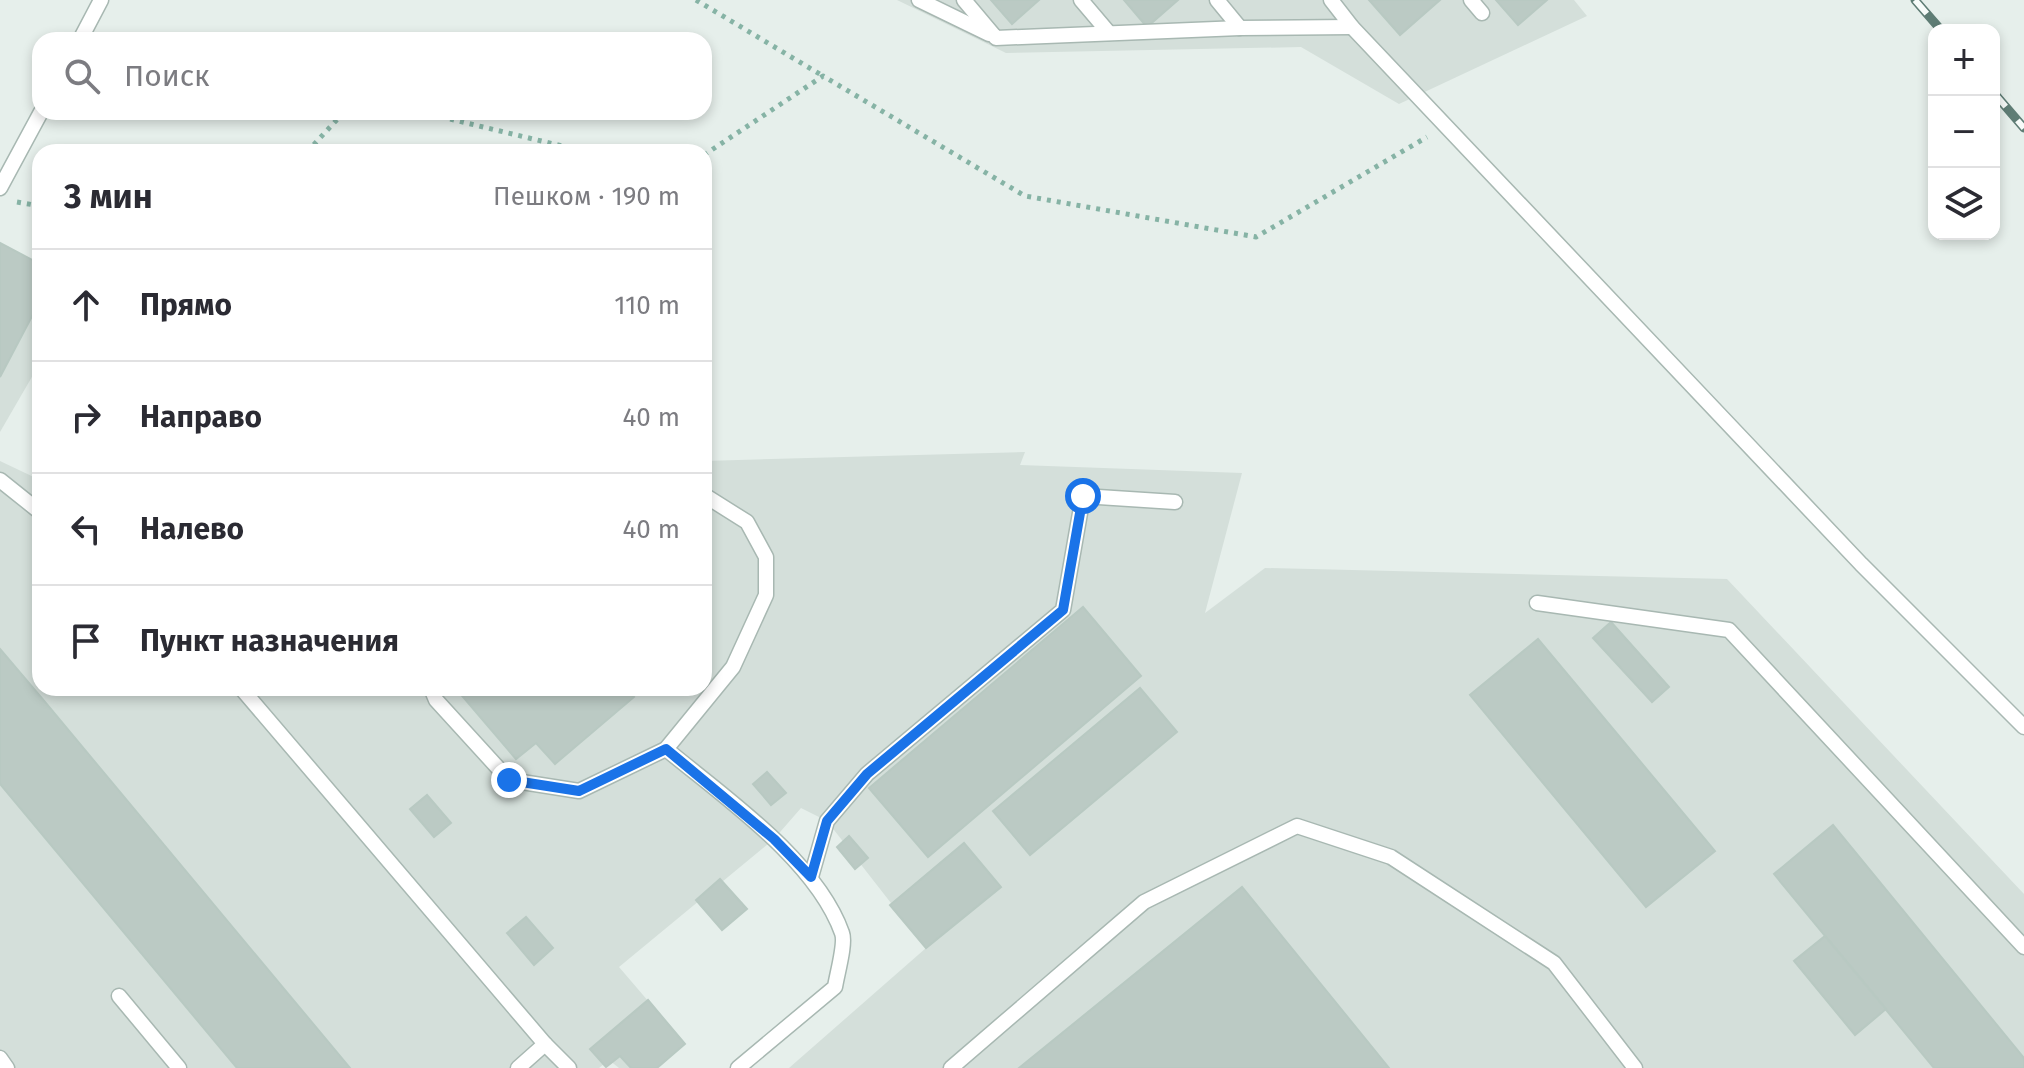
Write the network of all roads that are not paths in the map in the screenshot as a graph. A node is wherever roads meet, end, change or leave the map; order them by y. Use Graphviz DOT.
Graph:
graph roads {
  1 [pos="101,0"];
  2 [pos="919,0"];
  3 [pos="964,0"];
  4 [pos="1081,0"];
  5 [pos="1217,0"];
  6 [pos="1331,0"];
  7 [pos="1471,0"];
  8 [pos="1482,13"];
  9 [pos="1352,27"];
  10 [pos="1240,28"];
  11 [pos="84,32"];
  12 [pos="1109,33"];
  13 [pos="996,38"];
  14 [pos="37,120"];
  15 [pos="0,188"];
  16 [pos="0,480"];
  17 [pos="712,500"];
  18 [pos="1175,502"];
  19 [pos="32,506"];
  20 [pos="1537,603"];
  21 [pos="712,693"];
  22 [pos="248,696"];
  23 [pos="434,696"];
  24 [pos="709,696"];
  25 [pos="2024,727"];
  26 [pos="666,749"];
  27 [pos="811,877"];
  28 [pos="2024,947"];
  29 [pos="119,996"];
  30 [pos="545,1044"];
  31 [pos="0,1058"];
  32 [pos="7,1068"];
  33 [pos="179,1068"];
  34 [pos="518,1068"];
  35 [pos="569,1068"];
  36 [pos="738,1068"];
  37 [pos="951,1068"];
  38 [pos="1635,1068"];
  1 -- 11 [label="lane"];
  2 -- 13 [label="lane"];
  3 -- 13 [label="lane"];
  4 -- 12 [label="lane"];
  5 -- 10 [label="lane"];
  6 -- 9 [label="lane"];
  7 -- 8 [label="lane"];
  9 -- 10 [label="lane"];
  9 -- 25 [label="lane"];
  10 -- 12 [label="lane"];
  12 -- 13 [label="lane"];
  14 -- 15 [label="lane"];
  16 -- 19 [label="lane"];
  17 -- 21 [label="lane"];
  18 -- 27 [label="lane"];
  20 -- 28 [label="lane"];
  22 -- 30 [label="lane"];
  23 -- 26 [label="lane"];
  24 -- 26 [label="lane"];
  26 -- 27 [label="lane"];
  27 -- 36 [label="lane"];
  29 -- 33 [label="lane"];
  30 -- 34 [label="lane"];
  30 -- 35 [label="lane"];
  31 -- 32 [label="lane"];
  37 -- 38 [label="lane"];
}
